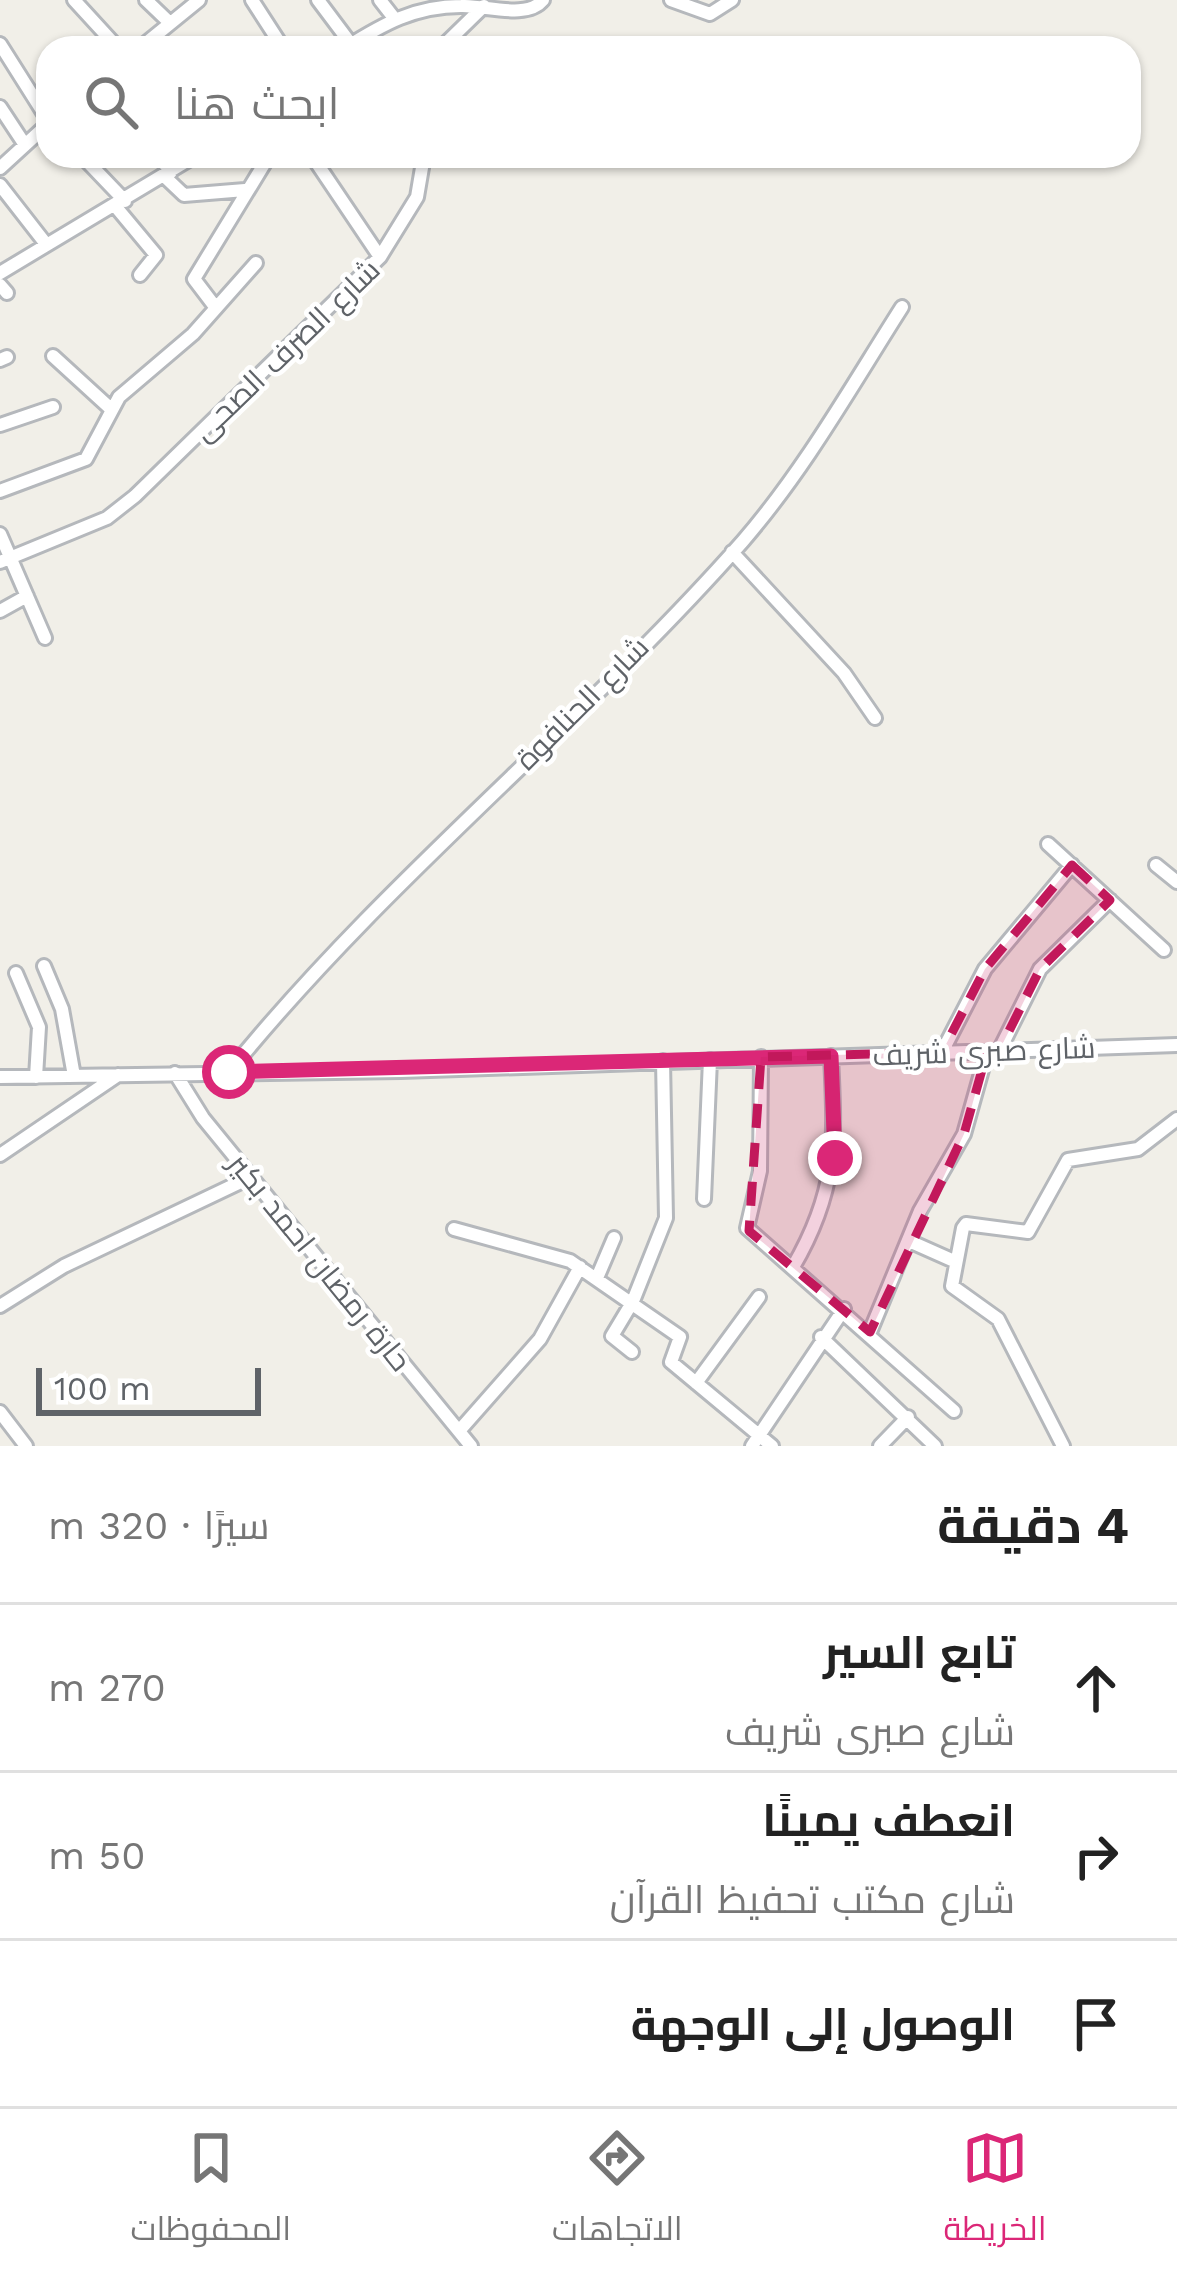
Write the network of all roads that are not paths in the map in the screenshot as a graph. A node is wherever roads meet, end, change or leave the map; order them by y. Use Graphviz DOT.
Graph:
graph roads {
  1 [pos="74,0"];
  2 [pos="146,0"];
  3 [pos="199,0"];
  4 [pos="252,0"];
  5 [pos="318,0"];
  6 [pos="380,0"];
  7 [pos="543,0"];
  8 [pos="671,0"];
  9 [pos="732,0"];
  10 [pos="462,3"];
  11 [pos="485,3"];
  12 [pos="394,18"];
  13 [pos="170,23"];
  14 [pos="107,36"];
  15 [pos="154,36"];
  16 [pos="276,36"];
  17 [pos="341,36"];
  18 [pos="364,36"];
  19 [pos="454,36"];
  20 [pos="0,44"];
  21 [pos="36,102"];
  22 [pos="0,107"];
  23 [pos="36,135"];
  24 [pos="26,145"];
  25 [pos="0,168"];
  26 [pos="92,168"];
  27 [pos="165,168"];
  28 [pos="177,168"];
  29 [pos="261,168"];
  30 [pos="320,168"];
  31 [pos="422,168"];
  32 [pos="168,174"];
  33 [pos="0,185"];
  34 [pos="245,190"];
  35 [pos="121,204"];
  36 [pos="46,244"];
  37 [pos="0,253"];
  38 [pos="380,257"];
  39 [pos="256,263"];
  40 [pos="5,270"];
  41 [pos="140,275"];
  42 [pos="902,307"];
  43 [pos="216,308"];
  44 [pos="52,356"];
  45 [pos="52,407"];
  46 [pos="111,409"];
  47 [pos="0,424"];
  48 [pos="0,491"];
  49 [pos="0,534"];
  50 [pos="732,552"];
  51 [pos="5,560"];
  52 [pos="27,596"];
  53 [pos="0,611"];
  54 [pos="45,638"];
  55 [pos="875,718"];
  56 [pos="1048,844"];
  57 [pos="1072,866"];
  58 [pos="1156,866"];
  59 [pos="1177,881"];
  60 [pos="1110,900"];
  61 [pos="1164,950"];
  62 [pos="44,966"];
  63 [pos="16,973"];
  64 [pos="1177,1045"];
  65 [pos="993,1051"];
  66 [pos="942,1052"];
  67 [pos="831,1056"];
  68 [pos="761,1057"];
  69 [pos="710,1060"];
  70 [pos="663,1061"];
  71 [pos="229,1072"];
  72 [pos="175,1073"];
  73 [pos="119,1075"];
  74 [pos="74,1076"];
  75 [pos="0,1077"];
  76 [pos="36,1077"];
  77 [pos="1177,1119"];
  78 [pos="0,1155"];
  79 [pos="251,1178"];
  80 [pos="704,1199"];
  81 [pos="454,1229"];
  82 [pos="614,1238"];
  83 [pos="909,1241"];
  84 [pos="954,1261"];
  85 [pos="580,1267"];
  86 [pos="793,1267"];
  87 [pos="597,1278"];
  88 [pos="759,1297"];
  89 [pos="633,1301"];
  90 [pos="0,1306"];
  91 [pos="844,1309"];
  92 [pos="870,1332"];
  93 [pos="821,1337"];
  94 [pos="632,1352"];
  95 [pos="696,1384"];
  96 [pos="954,1411"];
  97 [pos="0,1412"];
  98 [pos="908,1417"];
  99 [pos="459,1431"];
  100 [pos="756,1441"];
  101 [pos="26,1446"];
  102 [pos="471,1446"];
  103 [pos="772,1446"];
  104 [pos="880,1446"];
  105 [pos="935,1446"];
  106 [pos="1064,1446"];
  1 -- 14 [label="street"];
  2 -- 13 [label="street"];
  3 -- 13 [label="street"];
  4 -- 16 [label="street"];
  5 -- 17 [label="street"];
  6 -- 12 [label="street"];
  7 -- 11 [label="street"];
  8 -- 9 [label="street"];
  10 -- 11 [label="street"];
  10 -- 12 [label="street"];
  11 -- 19 [label="street"];
  12 -- 18 [label="street"];
  13 -- 15 [label="street"];
  20 -- 21 [label="street"];
  22 -- 24 [label="street"];
  23 -- 24 [label="street"];
  24 -- 25 [label="street"];
  26 -- 35 [label="street"];
  27 -- 32 [label="street"];
  28 -- 32 [label="street"];
  29 -- 34 [label="street"];
  30 -- 38 [label="street"];
  31 -- 38 [label="street, شارع الصرف الصحى"];
  32 -- 34 [label="street"];
  32 -- 35 [label="street"];
  33 -- 36 [label="street"];
  34 -- 43 [label="street"];
  35 -- 36 [label="street"];
  35 -- 41 [label="street"];
  36 -- 40 [label="street"];
  37 -- 40 [label="street"];
  38 -- 51 [label="street, شارع الصرف الصحى"];
  39 -- 43 [label="street"];
  42 -- 50 [label="street, شارع الحنافوة"];
  43 -- 46 [label="street"];
  44 -- 46 [label="street"];
  45 -- 47 [label="street"];
  46 -- 48 [label="street"];
  49 -- 51 [label="street"];
  50 -- 55 [label="street"];
  50 -- 71 [label="street, شارع الحنافوة"];
  51 -- 52 [label="street"];
  52 -- 53 [label="street"];
  52 -- 54 [label="street"];
  56 -- 57 [label="street"];
  57 -- 60 [label="street"];
  57 -- 66 [label="street"];
  58 -- 59 [label="street"];
  60 -- 61 [label="street"];
  60 -- 65 [label="street"];
  62 -- 74 [label="street"];
  63 -- 76 [label="street"];
  64 -- 65 [label="street, شارع صبرى شريف"];
  65 -- 66 [label="street, شارع صبرى شريف"];
  65 -- 83 [label="street"];
  66 -- 67 [label="street, شارع صبرى شريف"];
  67 -- 68 [label="street, شارع صبرى شريف"];
  67 -- 86 [label="street"];
  68 -- 69 [label="street, شارع صبرى شريف"];
  68 -- 86 [label="street"];
  69 -- 70 [label="street, شارع صبرى شريف"];
  69 -- 80 [label="street"];
  70 -- 71 [label="street, شارع صبرى شريف"];
  70 -- 89 [label="street"];
  71 -- 72 [label="street, شارع صبرى شريف"];
  72 -- 73 [label="street, شارع صبرى شريف"];
  72 -- 79 [label="street, حارة رمضان احمد بكير"];
  73 -- 74 [label="street, شارع صبرى شريف"];
  73 -- 78 [label="street"];
  74 -- 76 [label="street, شارع صبرى شريف"];
  75 -- 76 [label="street, شارع صبرى شريف"];
  77 -- 84 [label="street"];
  79 -- 90 [label="street"];
  79 -- 99 [label="street, حارة رمضان احمد بكير"];
  81 -- 85 [label="street"];
  82 -- 87 [label="street"];
  83 -- 84 [label="street"];
  83 -- 92 [label="street"];
  84 -- 106 [label="street"];
  85 -- 87 [label="street"];
  85 -- 99 [label="street"];
  86 -- 91 [label="street"];
  87 -- 89 [label="street"];
  88 -- 95 [label="street"];
  89 -- 94 [label="street"];
  89 -- 95 [label="street"];
  91 -- 92 [label="street"];
  91 -- 93 [label="street"];
  92 -- 96 [label="street"];
  93 -- 98 [label="street"];
  93 -- 100 [label="street"];
  95 -- 100 [label="street"];
  97 -- 101 [label="street"];
  98 -- 104 [label="street"];
  98 -- 105 [label="street"];
  99 -- 102 [label="street, حارة رمضان احمد بكير"];
  100 -- 103 [label="street"];
}
